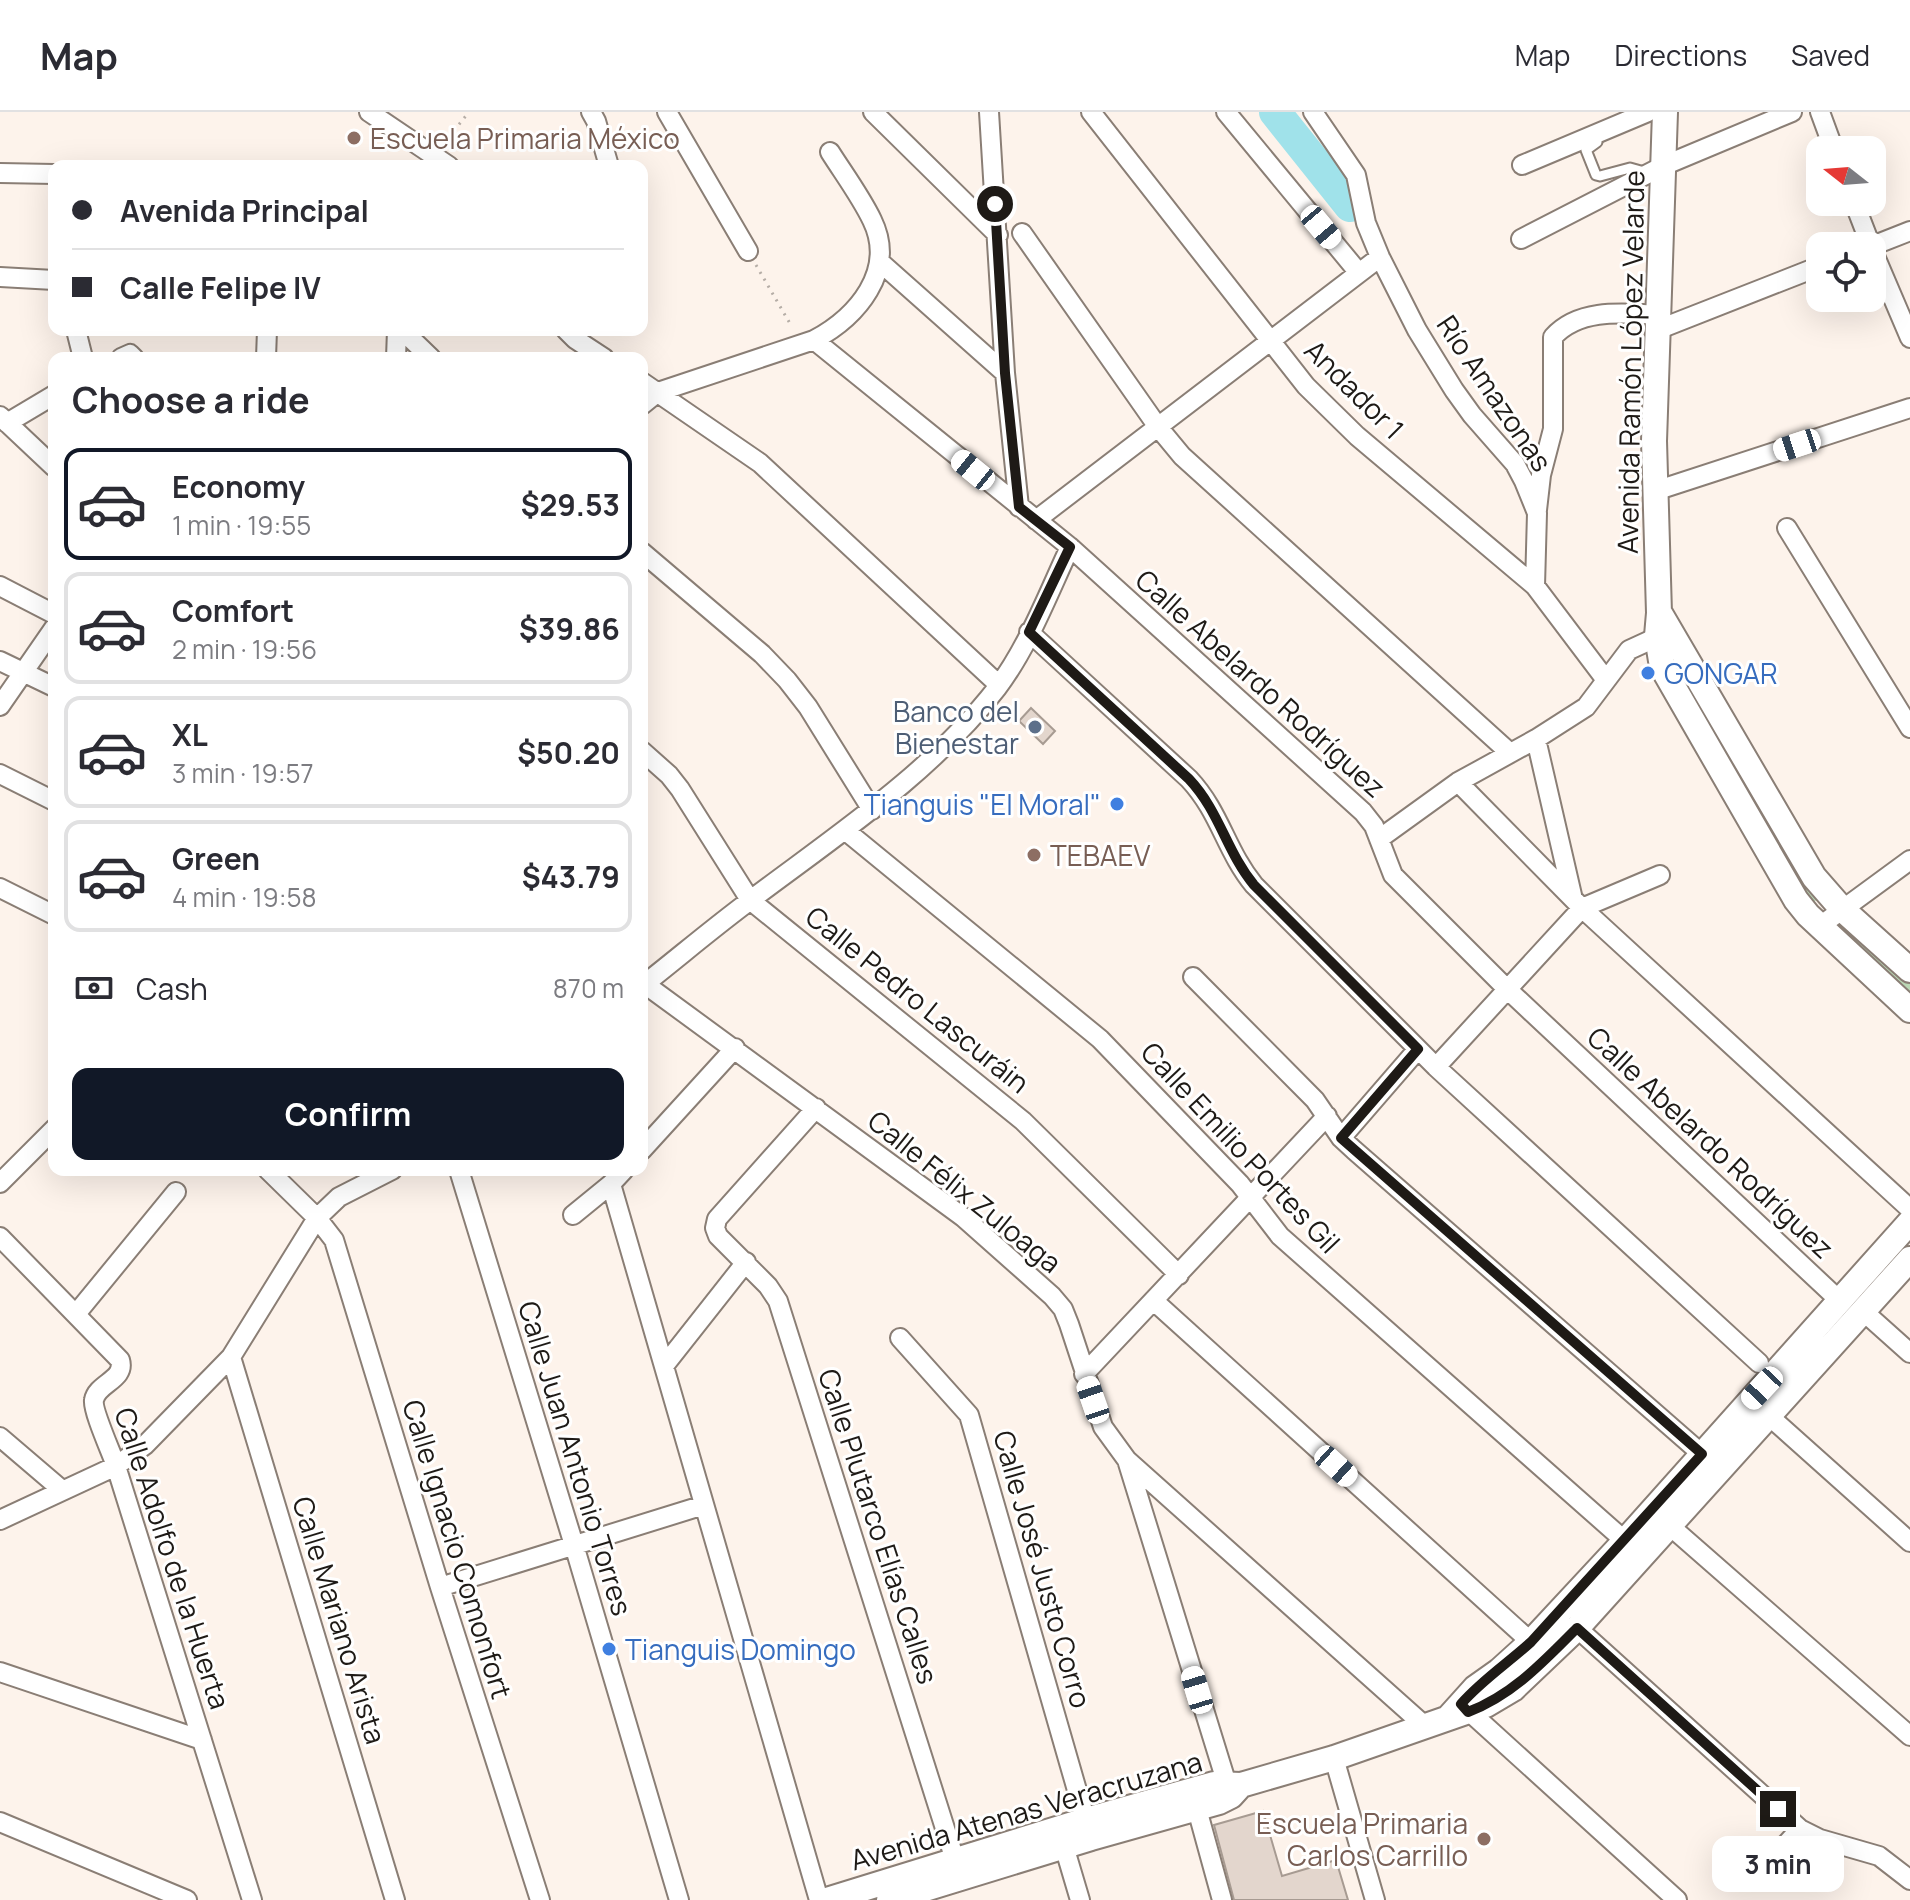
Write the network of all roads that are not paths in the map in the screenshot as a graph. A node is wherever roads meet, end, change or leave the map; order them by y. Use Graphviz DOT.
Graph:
graph roads {
  1 [pos="369,112"];
  2 [pos="591,112"];
  3 [pos="667,112"];
  4 [pos="873,112"];
  5 [pos="989,112"];
  6 [pos="1091,112"];
  7 [pos="1226,112"];
  8 [pos="1313,112"];
  9 [pos="1648,112"];
  10 [pos="1665,112"];
  11 [pos="1792,112"];
  12 [pos="1820,112"];
  13 [pos="1630,120"];
  14 [pos="1829,136"];
  15 [pos="830,152"];
  16 [pos="441,160"];
  17 [pos="607,160"];
  18 [pos="1522,165"];
  19 [pos="1655,170"];
  20 [pos="0,173"];
  21 [pos="48,174"];
  22 [pos="1910,231"];
  23 [pos="1022,233"];
  24 [pos="998,235"];
  25 [pos="1521,239"];
  26 [pos="1886,241"];
  27 [pos="748,251"];
  28 [pos="1380,257"];
  29 [pos="880,262"];
  30 [pos="1806,271"];
  31 [pos="1359,273"];
  32 [pos="0,277"];
  33 [pos="48,280"];
  34 [pos="1886,282"];
  35 [pos="1658,322"];
  36 [pos="406,336"];
  37 [pos="572,336"];
  38 [pos="1910,338"];
  39 [pos="808,342"];
  40 [pos="1271,342"];
  41 [pos="424,352"];
  42 [pos="595,352"];
  43 [pos="1005,373"];
  44 [pos="650,387"];
  45 [pos="48,398"];
  46 [pos="1910,408"];
  47 [pos="3,420"];
  48 [pos="1158,427"];
  49 [pos="48,461"];
  50 [pos="1655,491"];
  51 [pos="1019,507"];
  52 [pos="1537,513"];
  53 [pos="1036,520"];
  54 [pos="1787,528"];
  55 [pos="1070,547"];
  56 [pos="648,557"];
  57 [pos="0,586"];
  58 [pos="1535,586"];
  59 [pos="48,611"];
  60 [pos="1662,627"];
  61 [pos="1029,632"];
  62 [pos="48,637"];
  63 [pos="0,661"];
  64 [pos="24,672"];
  65 [pos="1606,680"];
  66 [pos="48,684"];
  67 [pos="999,685"];
  68 [pos="0,706"];
  69 [pos="1910,728"];
  70 [pos="1536,739"];
  71 [pos="1510,753"];
  72 [pos="648,756"];
  73 [pos="0,774"];
  74 [pos="1458,782"];
  75 [pos="48,798"];
  76 [pos="872,810"];
  77 [pos="846,831"];
  78 [pos="1379,839"];
  79 [pos="1910,860"];
  80 [pos="1660,875"];
  81 [pos="0,888"];
  82 [pos="750,900"];
  83 [pos="1577,903"];
  84 [pos="1842,909"];
  85 [pos="48,912"];
  86 [pos="1820,926"];
  87 [pos="1910,970"];
  88 [pos="1193,977"];
  89 [pos="648,980"];
  90 [pos="648,987"];
  91 [pos="1507,989"];
  92 [pos="1910,1010"];
  93 [pos="735,1048"];
  94 [pos="1418,1049"];
  95 [pos="1436,1067"];
  96 [pos="816,1108"];
  97 [pos="1327,1116"];
  98 [pos="48,1135"];
  99 [pos="1341,1138"];
  100 [pos="648,1143"];
  101 [pos="274,1176"];
  102 [pos="380,1176"];
  103 [pos="461,1176"];
  104 [pos="618,1177"];
  105 [pos="0,1183"];
  106 [pos="176,1192"];
  107 [pos="1251,1199"];
  108 [pos="1910,1209"];
  109 [pos="573,1215"];
  110 [pos="317,1218"];
  111 [pos="1910,1222"];
  112 [pos="0,1237"];
  113 [pos="1910,1259"];
  114 [pos="746,1262"];
  115 [pos="1179,1275"];
  116 [pos="1154,1301"];
  117 [pos="1840,1301"];
  118 [pos="1863,1311"];
  119 [pos="76,1314"];
  120 [pos="900,1338"];
  121 [pos="1910,1353"];
  122 [pos="231,1357"];
  123 [pos="1759,1363"];
  124 [pos="664,1366"];
  125 [pos="1084,1374"];
  126 [pos="1760,1407"];
  127 [pos="0,1437"];
  128 [pos="1127,1460"];
  129 [pos="1711,1462"];
  130 [pos="116,1466"];
  131 [pos="62,1490"];
  132 [pos="704,1505"];
  133 [pos="0,1520"];
  134 [pos="1670,1526"];
  135 [pos="1625,1541"];
  136 [pos="1910,1542"];
  137 [pos="574,1545"];
  138 [pos="440,1587"];
  139 [pos="1577,1628"];
  140 [pos="1531,1642"];
  141 [pos="0,1672"];
  142 [pos="1451,1715"];
  143 [pos="1910,1736"];
  144 [pos="202,1740"];
  145 [pos="1334,1758"];
  146 [pos="1233,1788"];
  147 [pos="1197,1809"];
  148 [pos="0,1822"];
  149 [pos="1089,1829"];
  150 [pos="1800,1829"];
  151 [pos="1064,1846"];
  152 [pos="955,1860"];
  153 [pos="1767,1865"];
  154 [pos="1910,1880"];
  155 [pos="929,1894"];
  156 [pos="187,1900"];
  157 [pos="252,1900"];
  158 [pos="395,1900"];
  159 [pos="540,1900"];
  160 [pos="679,1900"];
  161 [pos="819,1900"];
  162 [pos="827,1900"];
  163 [pos="889,1900"];
  164 [pos="1080,1900"];
  165 [pos="1222,1900"];
  166 [pos="1375,1900"];
  167 [pos="1677,1900"];
  1 -- 16 [label="street"];
  2 -- 17 [label="street"];
  3 -- 27 [label="street"];
  4 -- 24 [label="street"];
  5 -- 24 [label="street"];
  6 -- 40 [label="street, Andador 1"];
  7 -- 31 [label="street"];
  8 -- 28 [label="street, Río Amazonas"];
  9 -- 13 [label="street"];
  10 -- 19 [label="main road, Avenida Ramón López Velarde"];
  11 -- 19 [label="street"];
  12 -- 14 [label="street"];
  13 -- 18 [label="street"];
  13 -- 19 [label="lane"];
  15 -- 29 [label="street"];
  19 -- 25 [label="street"];
  19 -- 35 [label="main road, Avenida Ramón López Velarde"];
  20 -- 21 [label="street"];
  22 -- 26 [label="street"];
  23 -- 48 [label="street"];
  24 -- 43 [label="street"];
  28 -- 31 [label="street"];
  28 -- 52 [label="street, Río Amazonas"];
  29 -- 39 [label="street"];
  29 -- 43 [label="street"];
  30 -- 35 [label="street"];
  31 -- 40 [label="street"];
  32 -- 33 [label="street"];
  34 -- 38 [label="street"];
  35 -- 50 [label="main road, Avenida Ramón López Velarde"];
  35 -- 52 [label="street"];
  36 -- 41 [label="street"];
  37 -- 42 [label="street"];
  39 -- 44 [label="street"];
  39 -- 51 [label="street, Calle Abelardo Rodríguez"];
  40 -- 48 [label="street"];
  40 -- 58 [label="street, Andador 1"];
  43 -- 51 [label="street"];
  44 -- 67 [label="street"];
  45 -- 47 [label="street"];
  46 -- 50 [label="street"];
  47 -- 49 [label="street"];
  48 -- 53 [label="street"];
  48 -- 71 [label="street"];
  50 -- 60 [label="main road, Avenida Ramón López Velarde"];
  51 -- 53 [label="street, Calle Abelardo Rodríguez"];
  52 -- 58 [label="street, Río Amazonas"];
  53 -- 55 [label="street, Calle Abelardo Rodríguez"];
  54 -- 69 [label="street"];
  55 -- 61 [label="street"];
  55 -- 78 [label="street, Calle Abelardo Rodríguez"];
  56 -- 76 [label="street"];
  57 -- 59 [label="street"];
  58 -- 65 [label="street, Andador 1"];
  60 -- 65 [label="street"];
  60 -- 84 [label="main road"];
  60 -- 86 [label="main road, Avenida Ramón López Velarde"];
  61 -- 67 [label="street"];
  61 -- 94 [label="street"];
  62 -- 64 [label="street"];
  63 -- 64 [label="street"];
  64 -- 66 [label="street"];
  64 -- 68 [label="street"];
  65 -- 70 [label="street"];
  67 -- 76 [label="street"];
  70 -- 71 [label="street"];
  70 -- 83 [label="street"];
  71 -- 74 [label="street"];
  72 -- 82 [label="street, Calle Pedro Lascuráin"];
  73 -- 75 [label="street"];
  74 -- 78 [label="street"];
  74 -- 83 [label="street"];
  76 -- 77 [label="street"];
  77 -- 82 [label="street"];
  77 -- 107 [label="street, Calle Emilio Portes Gil"];
  78 -- 91 [label="street, Calle Abelardo Rodríguez"];
  79 -- 84 [label="street"];
  80 -- 83 [label="street"];
  81 -- 85 [label="street"];
  82 -- 89 [label="street"];
  82 -- 115 [label="street, Calle Pedro Lascuráin"];
  83 -- 91 [label="street"];
  83 -- 108 [label="street"];
  84 -- 86 [label="street"];
  84 -- 87 [label="main road"];
  86 -- 92 [label="main road, Avenida Ramón López Velarde"];
  88 -- 97 [label="street"];
  90 -- 93 [label="street, Calle Félix Zuloaga"];
  91 -- 95 [label="street"];
  91 -- 117 [label="street, Calle Abelardo Rodríguez"];
  93 -- 96 [label="street, Calle Félix Zuloaga"];
  93 -- 100 [label="street"];
  94 -- 95 [label="street"];
  94 -- 99 [label="street"];
  95 -- 123 [label="street"];
  96 -- 114 [label="street, Calle Plutarco Elías Calles"];
  96 -- 125 [label="street, Calle Félix Zuloaga"];
  97 -- 99 [label="street"];
  97 -- 107 [label="street"];
  98 -- 105 [label="street"];
  99 -- 129 [label="street"];
  101 -- 110 [label="street, Calle Ignacio Comonfort"];
  102 -- 110 [label="street"];
  103 -- 137 [label="street, Calle Juan Antonio Torres"];
  104 -- 109 [label="street"];
  104 -- 124 [label="street"];
  106 -- 119 [label="street"];
  107 -- 115 [label="street"];
  107 -- 135 [label="street, Calle Emilio Portes Gil"];
  110 -- 122 [label="street"];
  110 -- 138 [label="street, Calle Ignacio Comonfort"];
  111 -- 117 [label="main road, Avenida Atenas Veracruzana"];
  112 -- 119 [label="street, Calle Adolfo de la Huerta"];
  113 -- 118 [label="main road, Avenida Atenas Veracruzana"];
  114 -- 124 [label="street"];
  114 -- 152 [label="street, Calle Plutarco Elías Calles"];
  115 -- 116 [label="street"];
  116 -- 125 [label="street"];
  116 -- 140 [label="street"];
  117 -- 126 [label="main road, Avenida Atenas Veracruzana"];
  118 -- 121 [label="street"];
  118 -- 126 [label="main road, Avenida Atenas Veracruzana"];
  119 -- 130 [label="street, Calle Adolfo de la Huerta"];
  120 -- 149 [label="street, Calle José Justo Corro"];
  122 -- 130 [label="street"];
  122 -- 158 [label="street, Calle Mariano Arista"];
  124 -- 132 [label="street"];
  125 -- 128 [label="street, Calle Félix Zuloaga"];
  126 -- 129 [label="main road, Avenida Atenas Veracruzana"];
  126 -- 136 [label="street"];
  127 -- 131 [label="street"];
  128 -- 142 [label="street"];
  128 -- 146 [label="street, Calle Félix Zuloaga"];
  129 -- 134 [label="main road, Avenida Atenas Veracruzana"];
  129 -- 135 [label="main road, Avenida Atenas Veracruzana"];
  130 -- 131 [label="street"];
  130 -- 144 [label="street, Calle Adolfo de la Huerta"];
  131 -- 133 [label="street"];
  132 -- 137 [label="street"];
  132 -- 161 [label="street"];
  134 -- 139 [label="main road, Avenida Atenas Veracruzana"];
  134 -- 143 [label="street"];
  135 -- 140 [label="main road, Avenida Atenas Veracruzana"];
  137 -- 138 [label="street"];
  137 -- 160 [label="street, Calle Juan Antonio Torres"];
  138 -- 159 [label="street, Calle Ignacio Comonfort"];
  139 -- 142 [label="main road, Avenida Atenas Veracruzana"];
  139 -- 150 [label="street"];
  140 -- 142 [label="main road, Avenida Atenas Veracruzana"];
  141 -- 144 [label="street"];
  142 -- 145 [label="main road, Avenida Atenas Veracruzana"];
  142 -- 167 [label="street"];
  144 -- 157 [label="street, Calle Adolfo de la Huerta"];
  145 -- 146 [label="main road, Avenida Atenas Veracruzana"];
  145 -- 166 [label="street"];
  146 -- 147 [label="main road, Avenida Atenas Veracruzana"];
  146 -- 149 [label="main road, Avenida Atenas Veracruzana"];
  147 -- 149 [label="main road, Avenida Atenas Veracruzana"];
  147 -- 165 [label="street"];
  148 -- 156 [label="street"];
  149 -- 151 [label="main road, Avenida Atenas Veracruzana"];
  149 -- 152 [label="main road, Avenida Atenas Veracruzana"];
  150 -- 153 [label="street"];
  150 -- 154 [label="street"];
  151 -- 155 [label="main road, Avenida Atenas Veracruzana"];
  151 -- 164 [label="street"];
  152 -- 162 [label="main road, Avenida Atenas Veracruzana"];
  155 -- 163 [label="main road, Avenida Atenas Veracruzana"];
}
